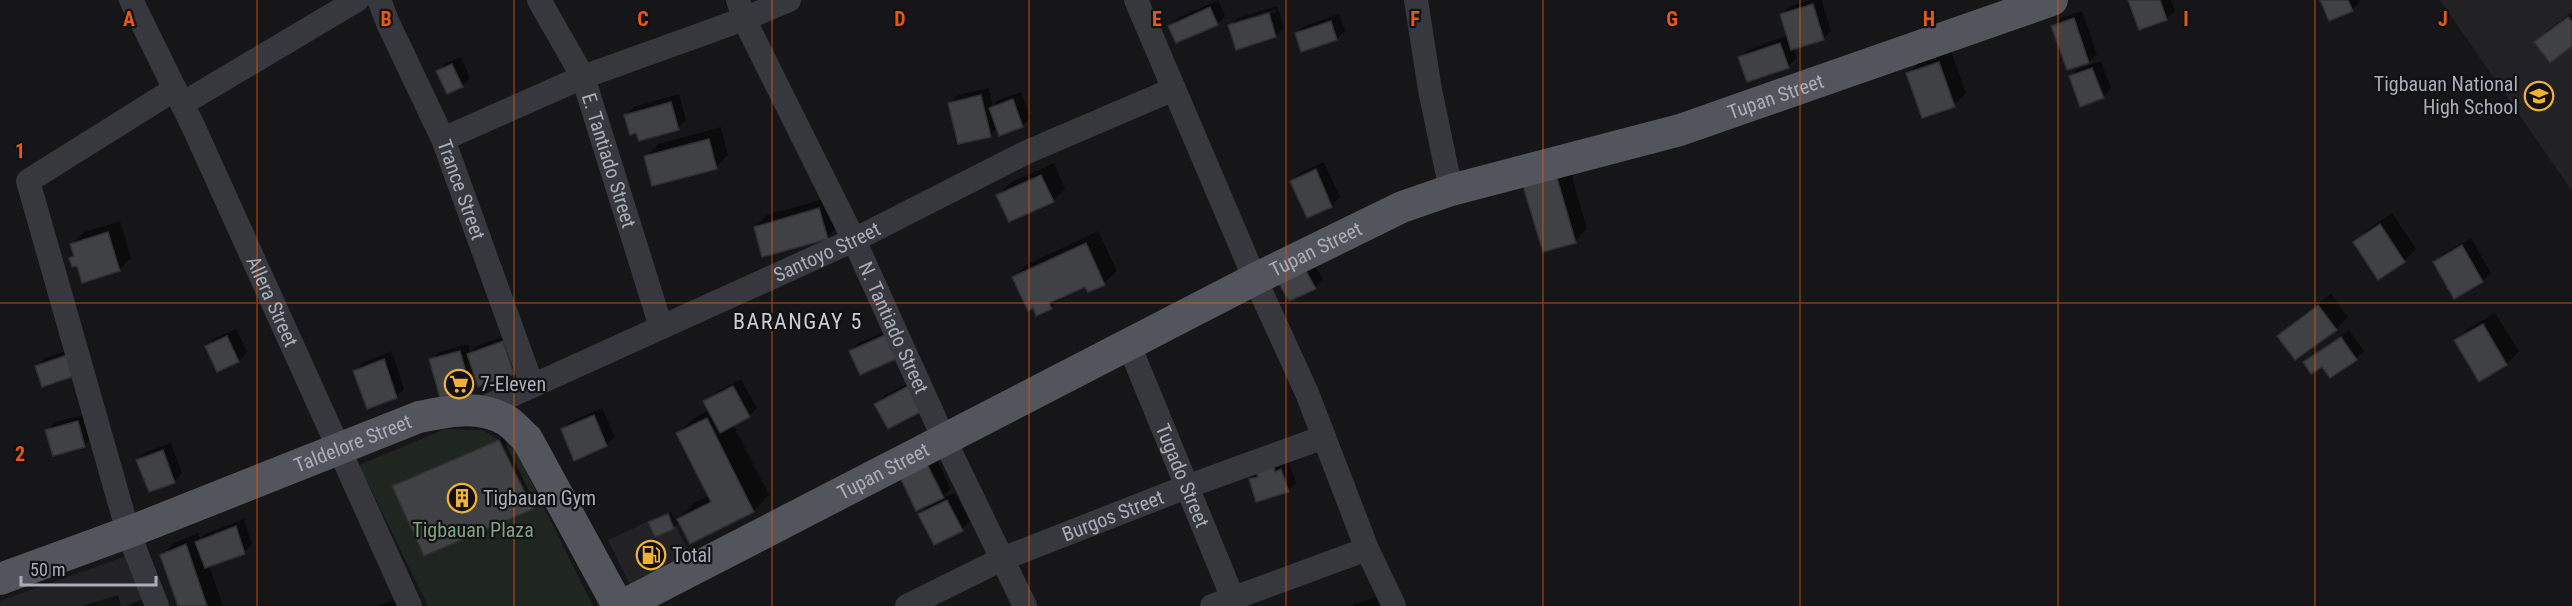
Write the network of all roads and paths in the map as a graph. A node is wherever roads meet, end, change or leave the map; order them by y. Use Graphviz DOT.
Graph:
graph roads {
  1 [pos="131,0"];
  2 [pos="357,0"];
  3 [pos="379,0"];
  4 [pos="539,0"];
  5 [pos="789,0"];
  6 [pos="1136,0"];
  7 [pos="1416,0"];
  8 [pos="2052,0"];
  9 [pos="741,10"];
  10 [pos="584,77"];
  11 [pos="1174,89"];
  12 [pos="178,97"];
  13 [pos="443,139"];
  14 [pos="1451,190"];
  15 [pos="854,240"];
  16 [pos="1255,279"];
  17 [pos="661,327"];
  18 [pos="1129,345"];
  19 [pos="532,385"];
  20 [pos="479,410"];
  21 [pos="1324,437"];
  22 [pos="944,439"];
  23 [pos="339,451"];
  24 [pos="1186,487"];
  25 [pos="128,532"];
  26 [pos="1367,549"];
  27 [pos="1002,559"];
  28 [pos="0,579"];
  29 [pos="1227,603"];
  30 [pos="157,606"];
  31 [pos="410,606"];
  32 [pos="620,606"];
  33 [pos="907,606"];
  34 [pos="1025,606"];
  35 [pos="1394,606"];
  1 -- 12 [label="street, Allera Street"];
  2 -- 12 [label="street"];
  3 -- 13 [label="street, Trance Street"];
  4 -- 10 [label="street, E. Tantiado Street"];
  5 -- 9 [label="street"];
  6 -- 11 [label="street"];
  7 -- 14 [label="street"];
  8 -- 14 [label="main road, Tupan Street"];
  9 -- 10 [label="street"];
  9 -- 15 [label="street, N. Tantiado Street"];
  10 -- 13 [label="street"];
  10 -- 17 [label="street, E. Tantiado Street"];
  11 -- 15 [label="street, Santoyo Street"];
  11 -- 16 [label="street"];
  12 -- 23 [label="street, Allera Street"];
  12 -- 25 [label="street"];
  13 -- 19 [label="street, Trance Street"];
  14 -- 16 [label="main road, Tupan Street"];
  15 -- 17 [label="street, Santoyo Street"];
  15 -- 22 [label="street, N. Tantiado Street"];
  16 -- 18 [label="main road, Tupan Street"];
  16 -- 21 [label="street"];
  17 -- 19 [label="street, Santoyo Street"];
  18 -- 22 [label="main road, Tupan Street"];
  18 -- 24 [label="street, Tugado Street"];
  19 -- 20 [label="street, Santoyo Street"];
  20 -- 23 [label="main road, Taldelore Street"];
  20 -- 32 [label="main road, Taldelore Street"];
  21 -- 24 [label="street, Burgos Street"];
  21 -- 26 [label="street"];
  22 -- 27 [label="street, N. Tantiado Street"];
  22 -- 32 [label="main road, Tupan Street"];
  23 -- 25 [label="main road, Taldelore Street"];
  23 -- 31 [label="street, Allera Street"];
  24 -- 27 [label="street, Burgos Street"];
  24 -- 29 [label="street, Tugado Street"];
  25 -- 28 [label="main road, Taldelore Street"];
  25 -- 30 [label="street"];
  26 -- 29 [label="street"];
  26 -- 35 [label="street"];
  27 -- 33 [label="street, Burgos Street"];
  27 -- 34 [label="street, N. Tantiado Street"];
}
